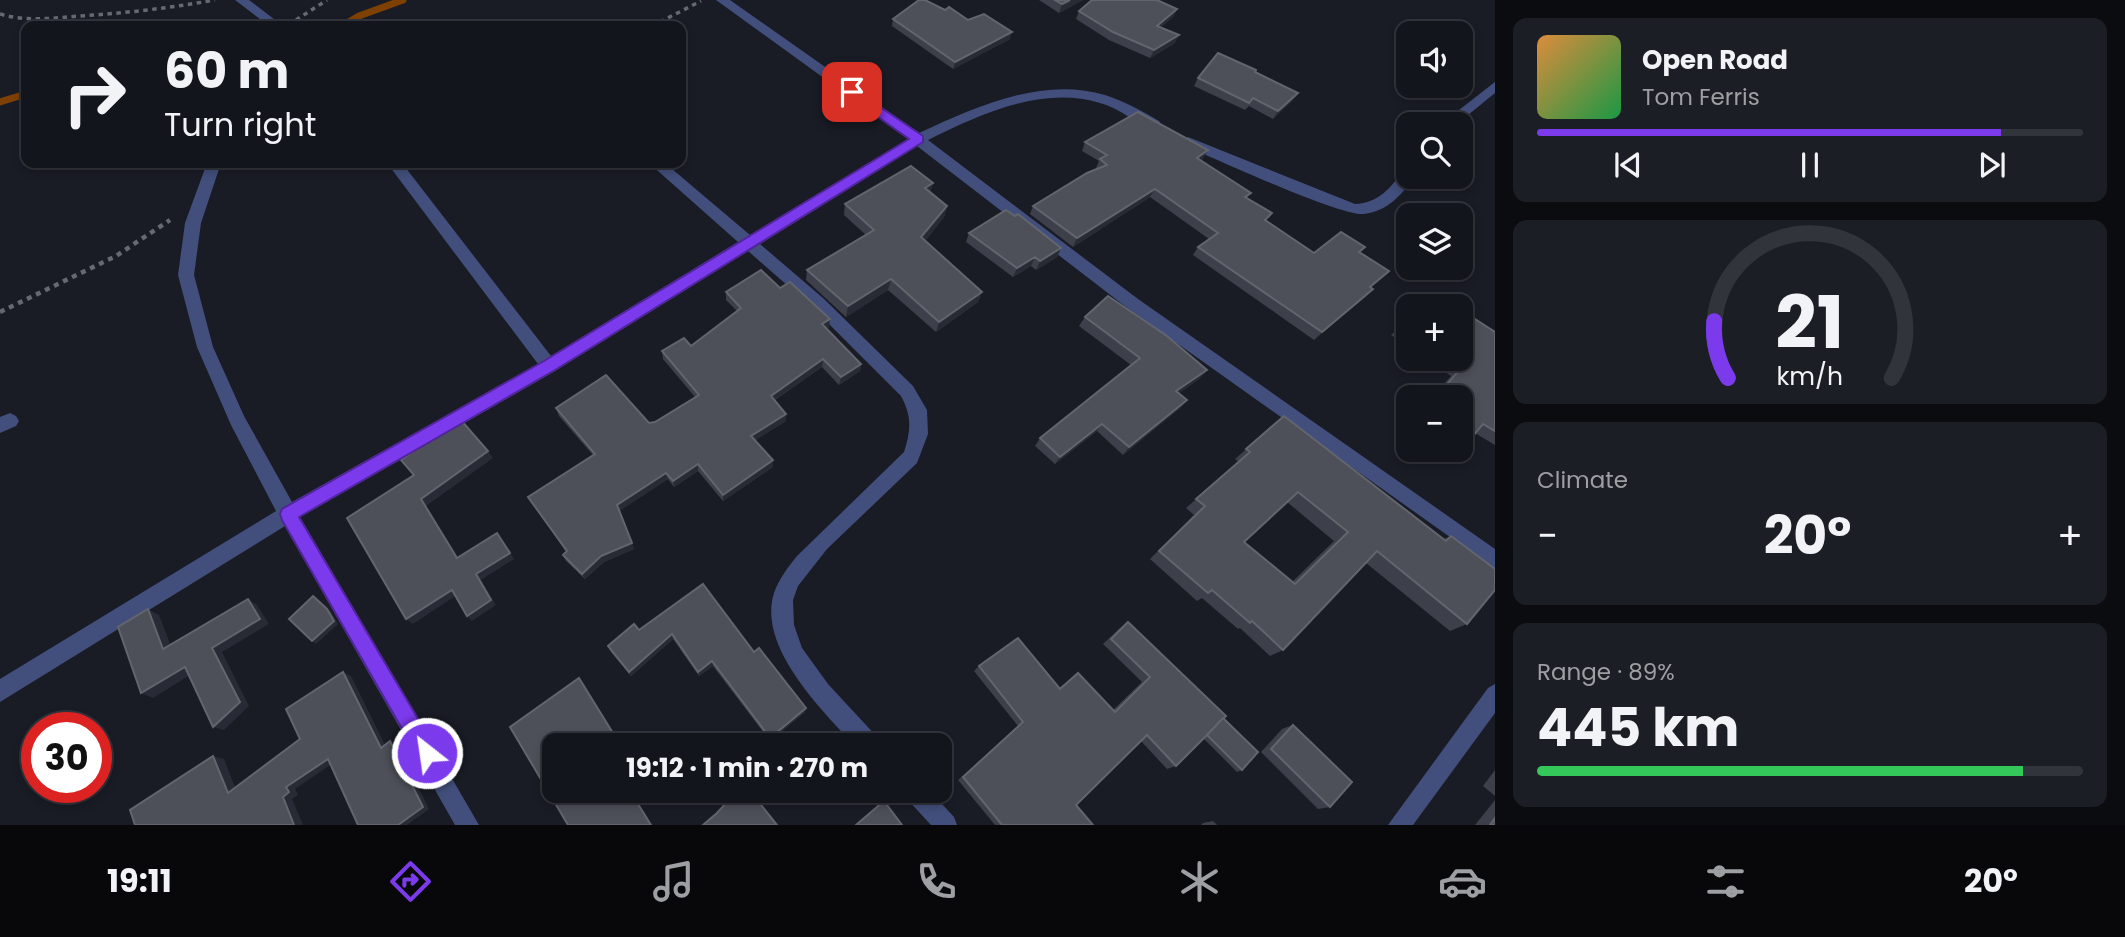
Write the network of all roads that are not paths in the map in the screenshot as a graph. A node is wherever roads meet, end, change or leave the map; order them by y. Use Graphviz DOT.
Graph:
graph roads {
  1 [pos="241,0"];
  2 [pos="722,0"];
  3 [pos="271,21"];
  4 [pos="1495,86"];
  5 [pos="1463,112"];
  6 [pos="918,139"];
  7 [pos="212,168"];
  8 [pos="398,168"];
  9 [pos="662,168"];
  10 [pos="1396,189"];
  11 [pos="747,244"];
  12 [pos="549,366"];
  13 [pos="288,514"];
  14 [pos="1495,560"];
  15 [pos="0,691"];
  16 [pos="1495,695"];
  17 [pos="858,733"];
  18 [pos="926,803"];
  19 [pos="468,825"];
  20 [pos="946,825"];
  21 [pos="1399,825"];
  1 -- 3 [label="street"];
  2 -- 6 [label="street"];
  4 -- 5 [label="street"];
  6 -- 10 [label="street"];
  6 -- 11 [label="street"];
  6 -- 14 [label="street"];
  7 -- 13 [label="street"];
  8 -- 12 [label="street"];
  9 -- 11 [label="street"];
  11 -- 12 [label="street"];
  11 -- 17 [label="street"];
  12 -- 13 [label="street"];
  13 -- 15 [label="street"];
  13 -- 19 [label="street"];
  16 -- 21 [label="street"];
  18 -- 20 [label="street"];
}
